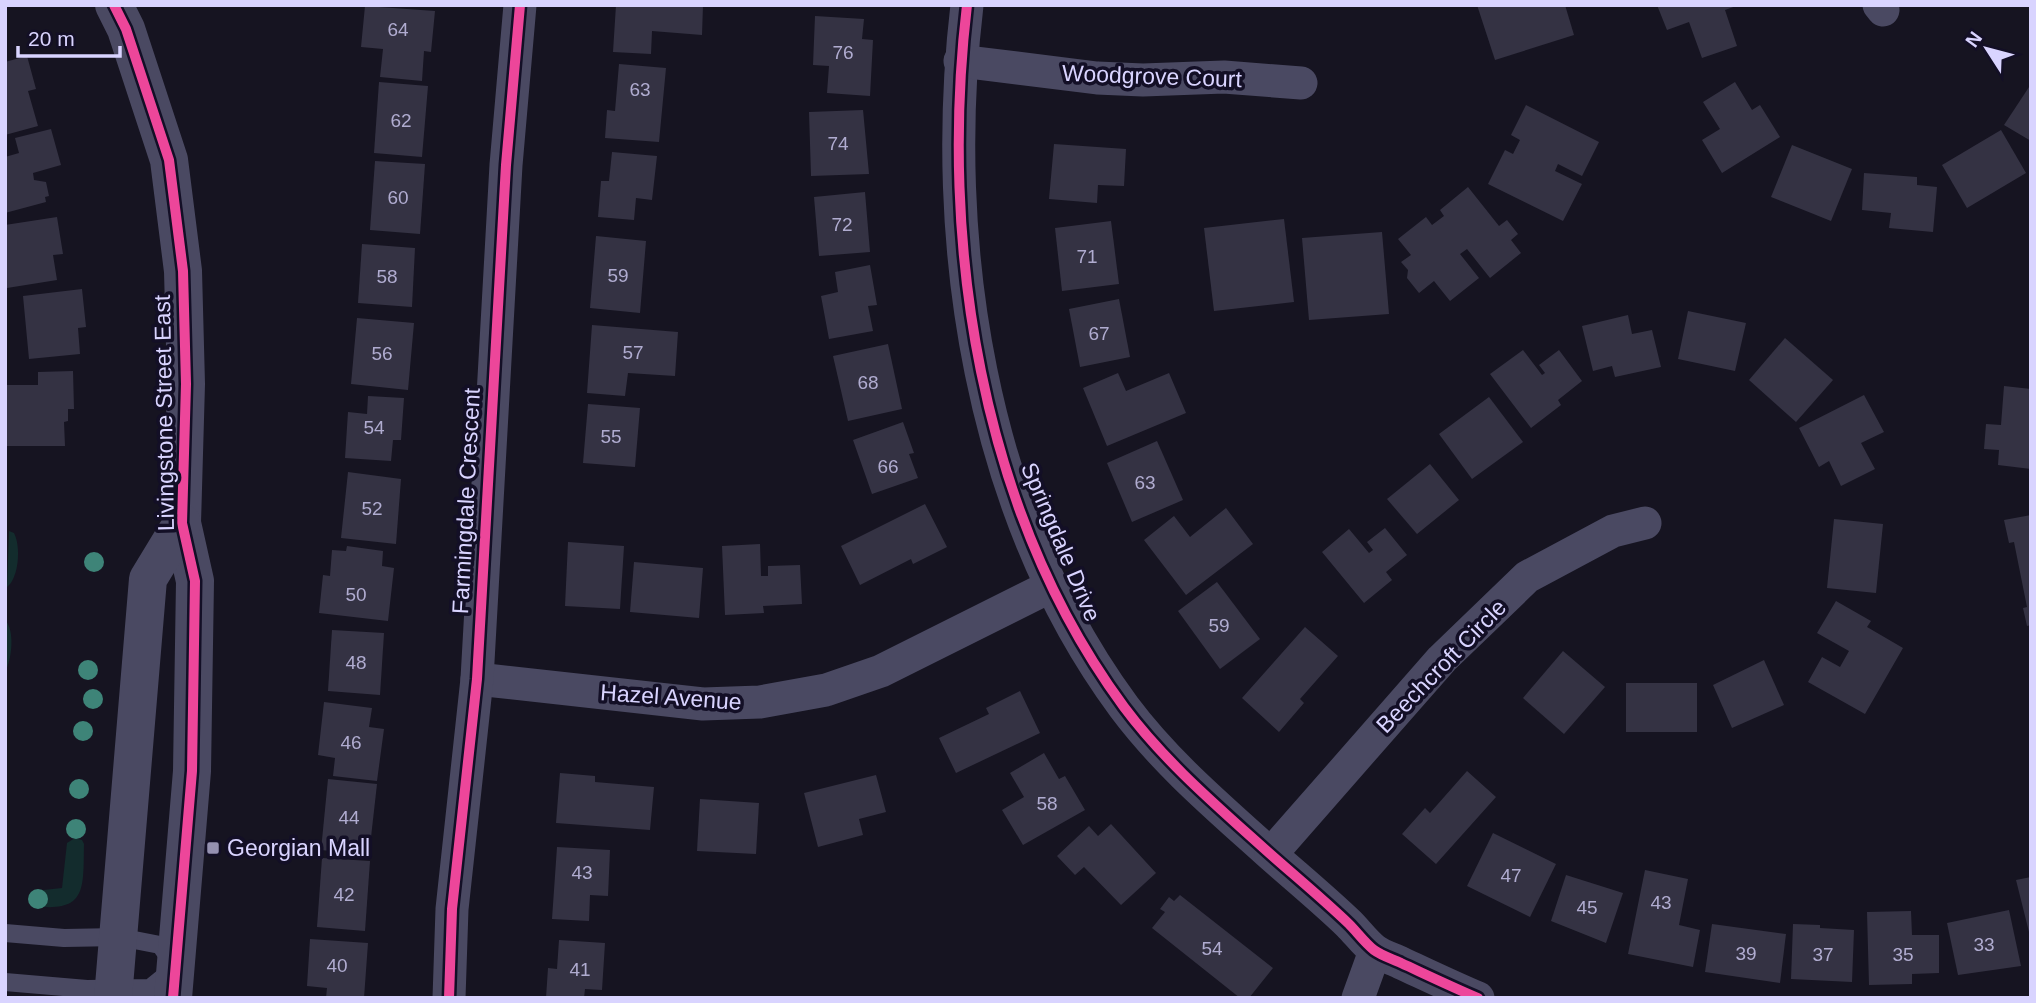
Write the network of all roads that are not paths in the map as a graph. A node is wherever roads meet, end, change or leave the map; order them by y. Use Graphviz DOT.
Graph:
graph roads {
  1 [pos="114,5"];
  2 [pos="520,5"];
  3 [pos="967,5"];
  4 [pos="960,61"];
  5 [pos="1301,83"];
  6 [pos="182,523"];
  7 [pos="1646,523"];
  8 [pos="1051,586"];
  9 [pos="477,679"];
  10 [pos="1271,855"];
  11 [pos="5,933"];
  12 [pos="119,937"];
  13 [pos="1375,951"];
  14 [pos="5,982"];
  15 [pos="175,982"];
  16 [pos="113,994"];
  17 [pos="449,998"];
  18 [pos="1358,998"];
  19 [pos="1478,998"];
  1 -- 6 [label="street, Livingstone Street East"];
  2 -- 9 [label="street, Farmingdale Crescent"];
  3 -- 4 [label="street, Springdale Drive"];
  4 -- 5 [label="street, Woodgrove Court"];
  4 -- 8 [label="street, Springdale Drive"];
  6 -- 12 [label="street, Livingstone Street East"];
  6 -- 15 [label="street, Livingstone Street East"];
  7 -- 10 [label="street, Beechcroft Circle"];
  8 -- 9 [label="street, Hazel Avenue"];
  8 -- 10 [label="street, Springdale Drive"];
  9 -- 17 [label="street, Farmingdale Crescent"];
  10 -- 13 [label="street, Springdale Drive"];
  11 -- 12 [label="lane"];
  12 -- 15 [label="lane"];
  12 -- 16 [label="street, Livingstone Street East"];
  13 -- 18 [label="street"];
  13 -- 19 [label="street, Springdale Drive"];
  14 -- 16 [label="lane"];
  15 -- 16 [label="lane"];
}
